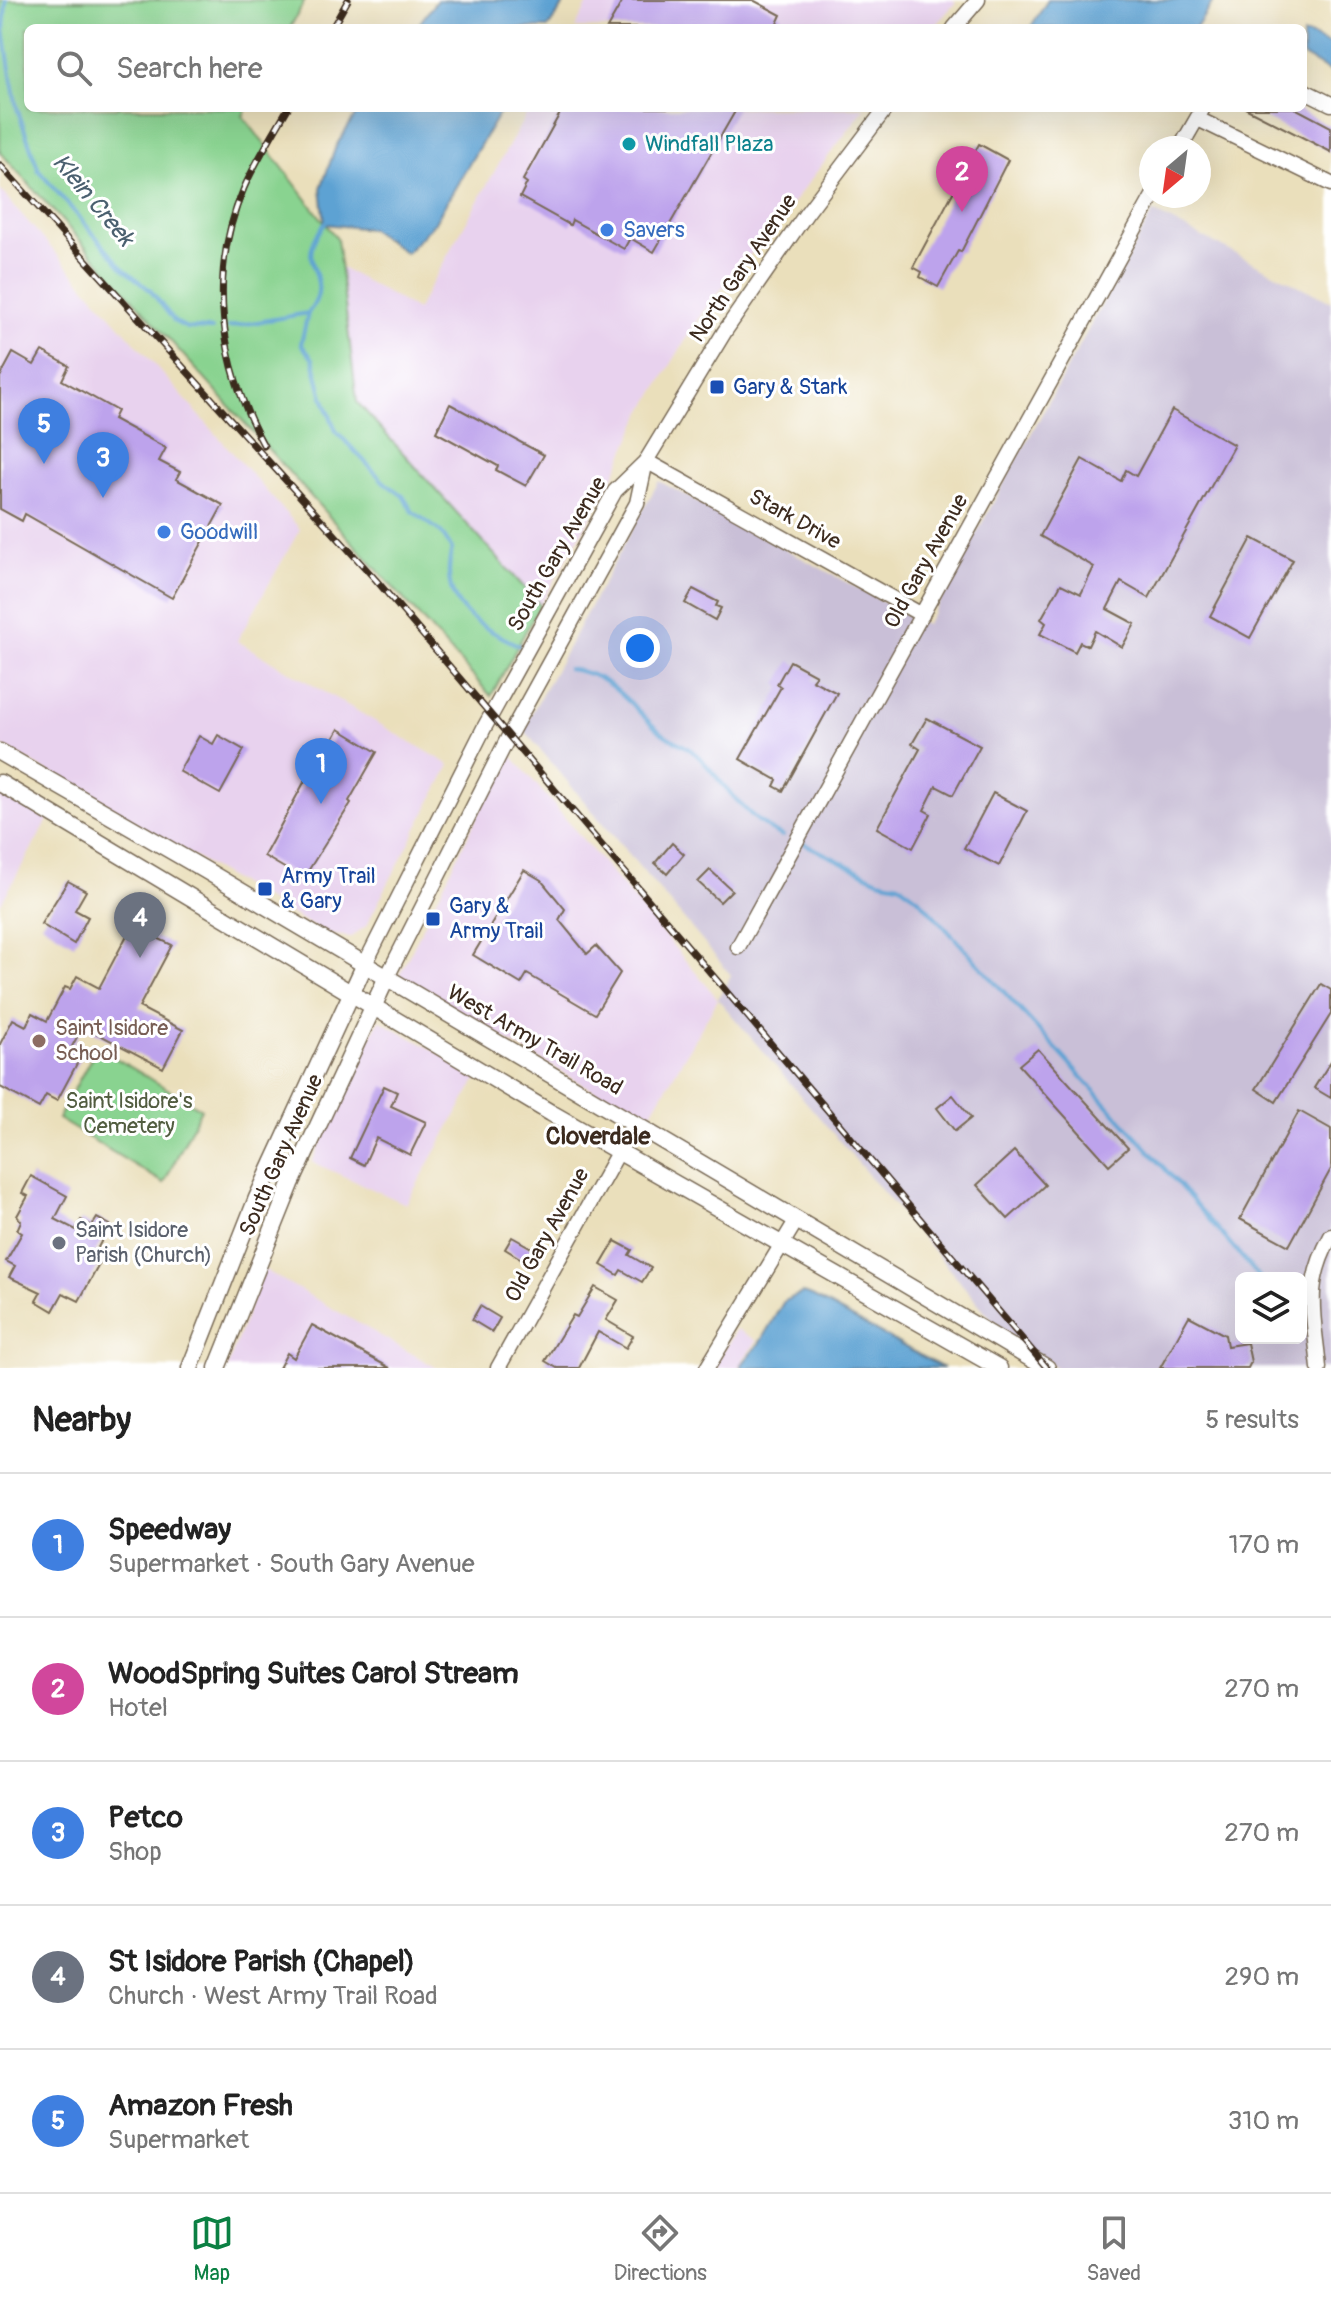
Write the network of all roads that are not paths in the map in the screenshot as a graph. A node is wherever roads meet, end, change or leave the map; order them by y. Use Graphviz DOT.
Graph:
graph roads {
  1 [pos="978,0"];
  2 [pos="957,24"];
  3 [pos="1307,92"];
  4 [pos="1331,104"];
  5 [pos="883,112"];
  6 [pos="1200,113"];
  7 [pos="1187,136"];
  8 [pos="1331,184"];
  9 [pos="1146,208"];
  10 [pos="646,461"];
  11 [pos="922,615"];
  12 [pos="0,752"];
  13 [pos="0,783"];
  14 [pos="738,947"];
  15 [pos="365,964"];
  16 [pos="387,977"];
  17 [pos="349,994"];
  18 [pos="372,1007"];
  19 [pos="634,1124"];
  20 [pos="620,1151"];
  21 [pos="796,1221"];
  22 [pos="1331,1236"];
  23 [pos="782,1245"];
  24 [pos="190,1368"];
  25 [pos="217,1368"];
  26 [pos="498,1368"];
  27 [pos="707,1368"];
  28 [pos="999,1368"];
  29 [pos="1047,1368"];
  30 [pos="1319,1368"];
  1 -- 2 [label="street"];
  3 -- 4 [label="street"];
  5 -- 10 [label="street, North Gary Avenue"];
  6 -- 7 [label="street"];
  6 -- 8 [label="street"];
  9 -- 11 [label="street, Old Gary Avenue"];
  10 -- 11 [label="street, Stark Drive"];
  10 -- 15 [label="street, South Gary Avenue"];
  10 -- 16 [label="street, South Gary Avenue"];
  11 -- 14 [label="street, Old Gary Avenue"];
  12 -- 15 [label="main road, West Army Trail Road"];
  13 -- 17 [label="main road"];
  15 -- 16 [label="main road, West Army Trail Road"];
  15 -- 17 [label="main road, South Gary Avenue"];
  16 -- 18 [label="main road, South Gary Avenue"];
  16 -- 19 [label="main road, West Army Trail Road"];
  17 -- 18 [label="main road"];
  17 -- 24 [label="main road, South Gary Avenue"];
  18 -- 20 [label="main road"];
  18 -- 25 [label="main road, South Gary Avenue"];
  19 -- 20 [label="street, Old Gary Avenue"];
  19 -- 21 [label="main road, West Army Trail Road"];
  20 -- 23 [label="main road"];
  20 -- 26 [label="street, Old Gary Avenue"];
  21 -- 23 [label="street"];
  21 -- 29 [label="main road, West Army Trail Road"];
  22 -- 30 [label="street"];
  23 -- 27 [label="street"];
  23 -- 28 [label="main road"];
}
